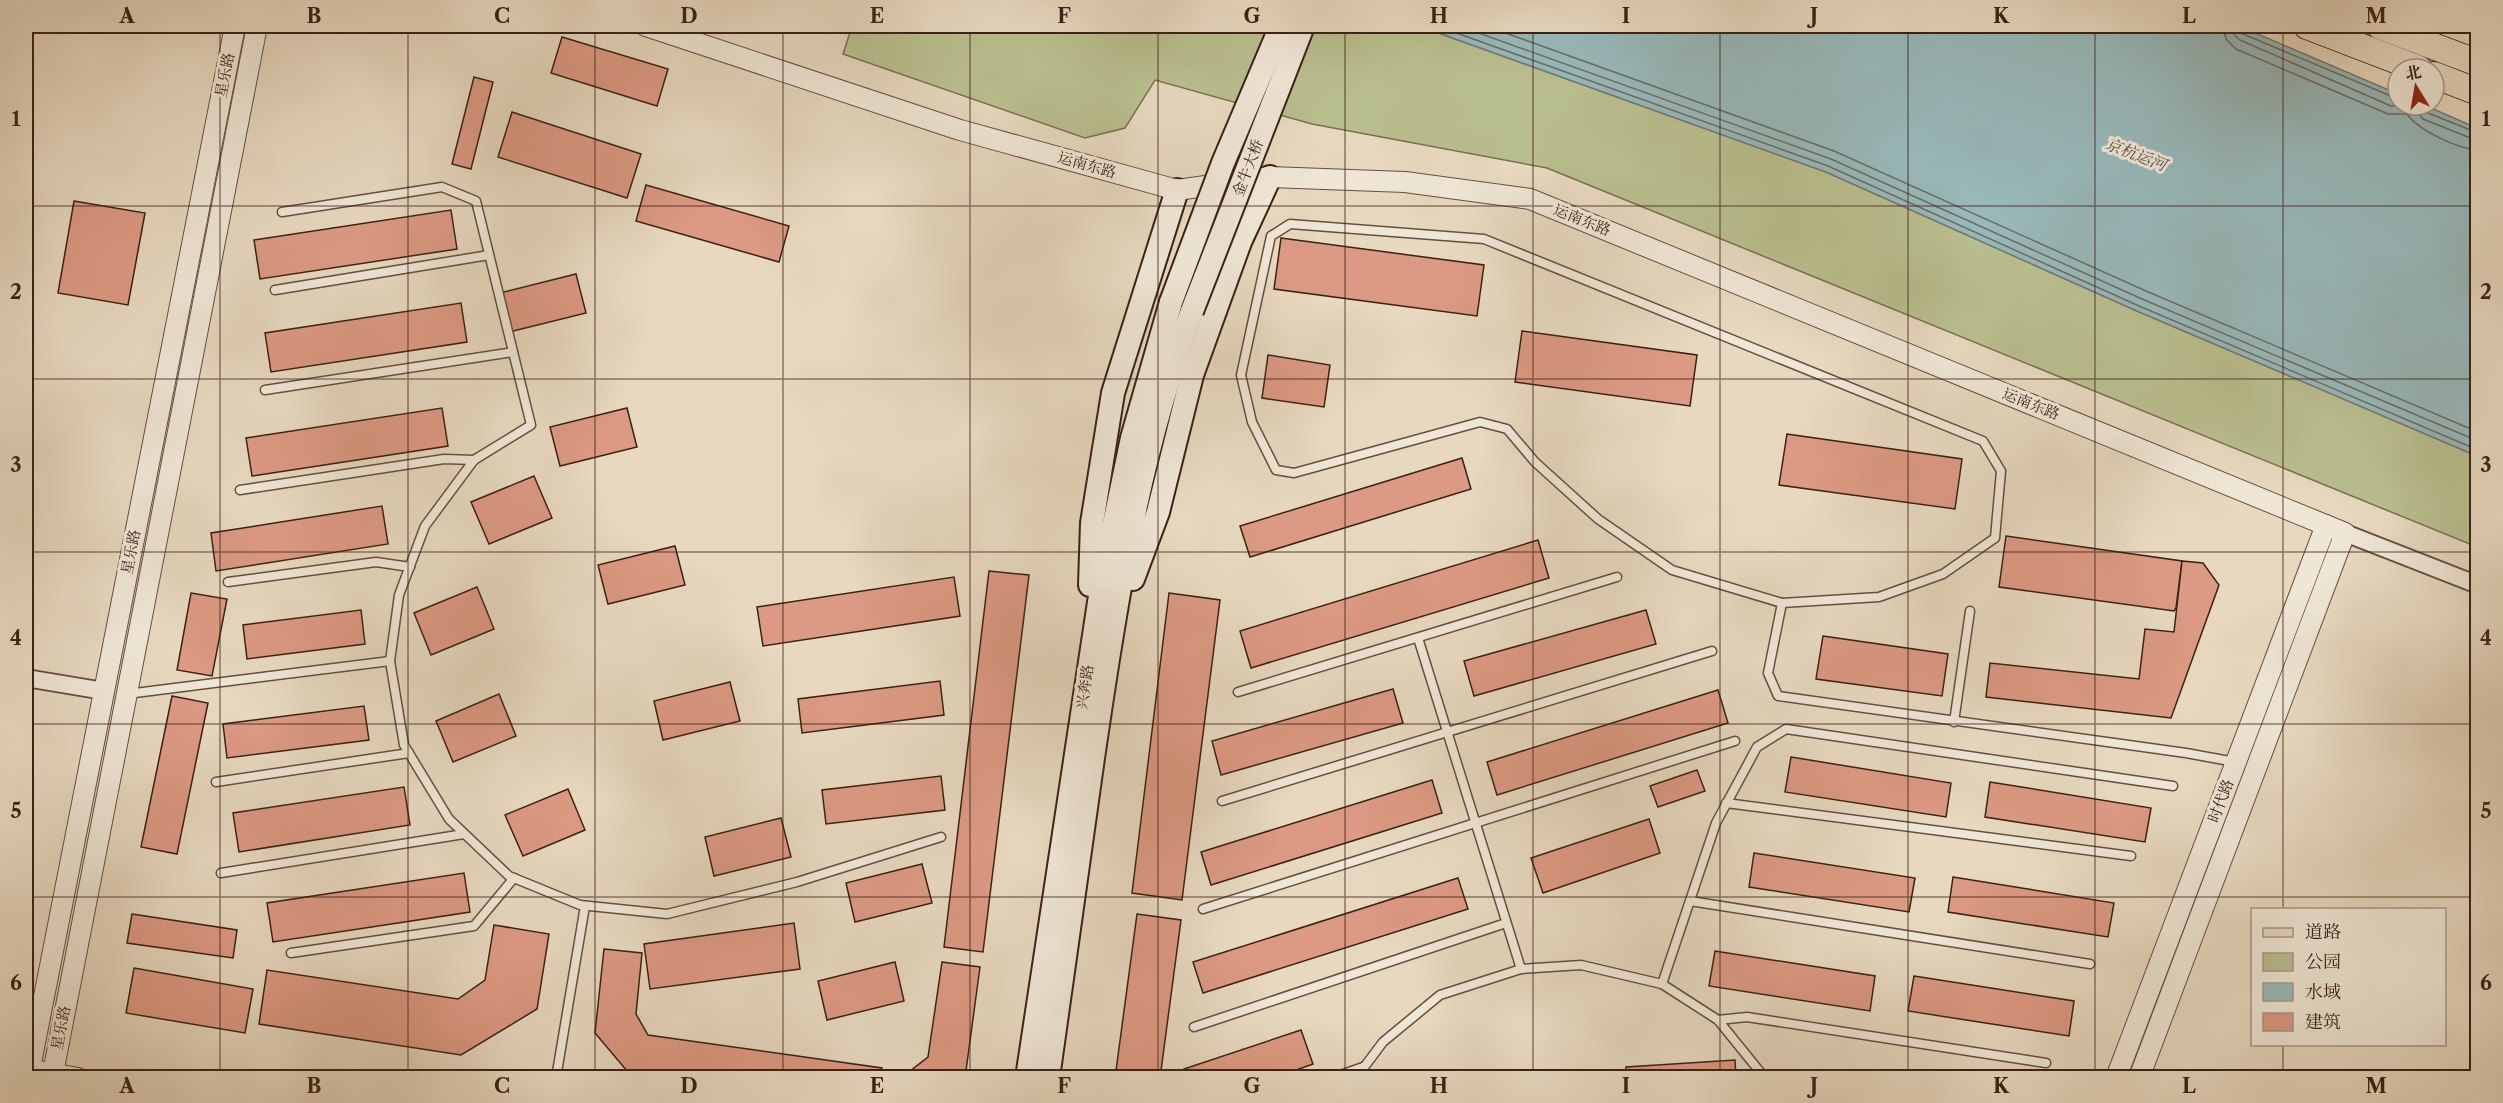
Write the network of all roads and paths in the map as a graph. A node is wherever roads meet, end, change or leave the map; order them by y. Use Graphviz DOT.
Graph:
graph roads {
  1 [pos="235,26"];
  2 [pos="257,26"];
  3 [pos="646,26"];
  4 [pos="1281,26"];
  5 [pos="1303,26"];
  6 [pos="2307,26"];
  7 [pos="2380,26"];
  8 [pos="2388,57"];
  9 [pos="2478,63"];
  10 [pos="2446,80"];
  11 [pos="2478,92"];
  12 [pos="1270,177"];
  13 [pos="1177,190"];
  14 [pos="282,212"];
  15 [pos="489,255"];
  16 [pos="275,290"];
  17 [pos="1171,302"];
  18 [pos="513,352"];
  19 [pos="265,390"];
  20 [pos="474,460"];
  21 [pos="240,490"];
  22 [pos="2326,525"];
  23 [pos="2345,533"];
  24 [pos="410,567"];
  25 [pos="1617,577"];
  26 [pos="228,582"];
  27 [pos="2478,585"];
  28 [pos="1782,603"];
  29 [pos="1970,611"];
  30 [pos="1418,638"];
  31 [pos="1101,644"];
  32 [pos="1712,651"];
  33 [pos="390,661"];
  34 [pos="26,678"];
  35 [pos="104,691"];
  36 [pos="1238,692"];
  37 [pos="126,694"];
  38 [pos="1954,722"];
  39 [pos="1447,732"];
  40 [pos="1735,741"];
  41 [pos="409,753"];
  42 [pos="2235,762"];
  43 [pos="216,782"];
  44 [pos="2173,786"];
  45 [pos="1222,801"];
  46 [pos="1726,803"];
  47 [pos="1475,823"];
  48 [pos="464,834"];
  49 [pos="941,837"];
  50 [pos="2131,856"];
  51 [pos="221,873"];
  52 [pos="514,878"];
  53 [pos="1690,901"];
  54 [pos="585,906"];
  55 [pos="1203,909"];
  56 [pos="1506,922"];
  57 [pos="291,953"];
  58 [pos="2090,964"];
  59 [pos="1521,969"];
  60 [pos="1662,984"];
  61 [pos="1718,1020"];
  62 [pos="1194,1027"];
  63 [pos="2046,1063"];
  64 [pos="1364,1066"];
  65 [pos="28,1072"];
  66 [pos="52,1075"];
  67 [pos="78,1077"];
  68 [pos="556,1077"];
  69 [pos="1027,1077"];
  70 [pos="1048,1077"];
  71 [pos="1332,1077"];
  72 [pos="1356,1077"];
  73 [pos="1765,1077"];
  74 [pos="2116,1077"];
  75 [pos="2139,1077"];
  1 -- 35 [label="street, 星乐路"];
  2 -- 37 [label="street, 星乐路"];
  3 -- 13 [label="street, 运南东路"];
  4 -- 17 [label="main road, 金牛大桥, bridge"];
  5 -- 31 [label="main road, 金牛大桥, bridge"];
  6 -- 8 [label="main road"];
  7 -- 9 [label="main road"];
  10 -- 11 [label="main road"];
  12 -- 13 [label="street, 运南东路"];
  12 -- 22 [label="street, 运南东路"];
  12 -- 31 [label="main road"];
  13 -- 31 [label="main road"];
  14 -- 15 [label="lane"];
  15 -- 16 [label="lane"];
  15 -- 18 [label="lane"];
  17 -- 31 [label="main road, 兴奔路"];
  18 -- 19 [label="lane"];
  18 -- 20 [label="lane"];
  20 -- 21 [label="lane"];
  20 -- 24 [label="lane"];
  22 -- 23 [label="street, 运南东路"];
  22 -- 42 [label="street, 时代路"];
  23 -- 27 [label="street, 运南东路"];
  23 -- 75 [label="street, 时代路"];
  24 -- 26 [label="lane"];
  24 -- 33 [label="lane"];
  25 -- 30 [label="lane"];
  28 -- 28 [label="lane"];
  28 -- 38 [label="lane"];
  29 -- 38 [label="lane"];
  30 -- 36 [label="lane"];
  30 -- 39 [label="lane"];
  31 -- 69 [label="main road, 兴奔路"];
  31 -- 70 [label="main road"];
  32 -- 39 [label="lane"];
  33 -- 37 [label="lane"];
  33 -- 41 [label="lane"];
  34 -- 35 [label="street"];
  35 -- 65 [label="street, 星乐路"];
  37 -- 66 [label="street, 星乐路"];
  38 -- 42 [label="lane"];
  39 -- 45 [label="lane"];
  39 -- 47 [label="lane"];
  40 -- 47 [label="lane"];
  41 -- 43 [label="lane"];
  41 -- 48 [label="lane"];
  42 -- 74 [label="street, 时代路"];
  44 -- 46 [label="lane"];
  46 -- 50 [label="lane"];
  46 -- 53 [label="lane"];
  47 -- 55 [label="lane"];
  47 -- 56 [label="lane"];
  48 -- 51 [label="lane"];
  48 -- 52 [label="lane"];
  49 -- 54 [label="lane"];
  52 -- 54 [label="lane"];
  52 -- 57 [label="lane"];
  53 -- 58 [label="lane"];
  53 -- 60 [label="lane"];
  54 -- 68 [label="lane"];
  56 -- 59 [label="lane"];
  56 -- 62 [label="lane"];
  59 -- 60 [label="lane"];
  59 -- 64 [label="lane"];
  60 -- 61 [label="lane"];
  61 -- 63 [label="lane"];
  61 -- 73 [label="lane"];
  64 -- 71 [label="lane"];
  64 -- 72 [label="lane"];
  65 -- 66 [label="street"];
  66 -- 67 [label="street"];
}
